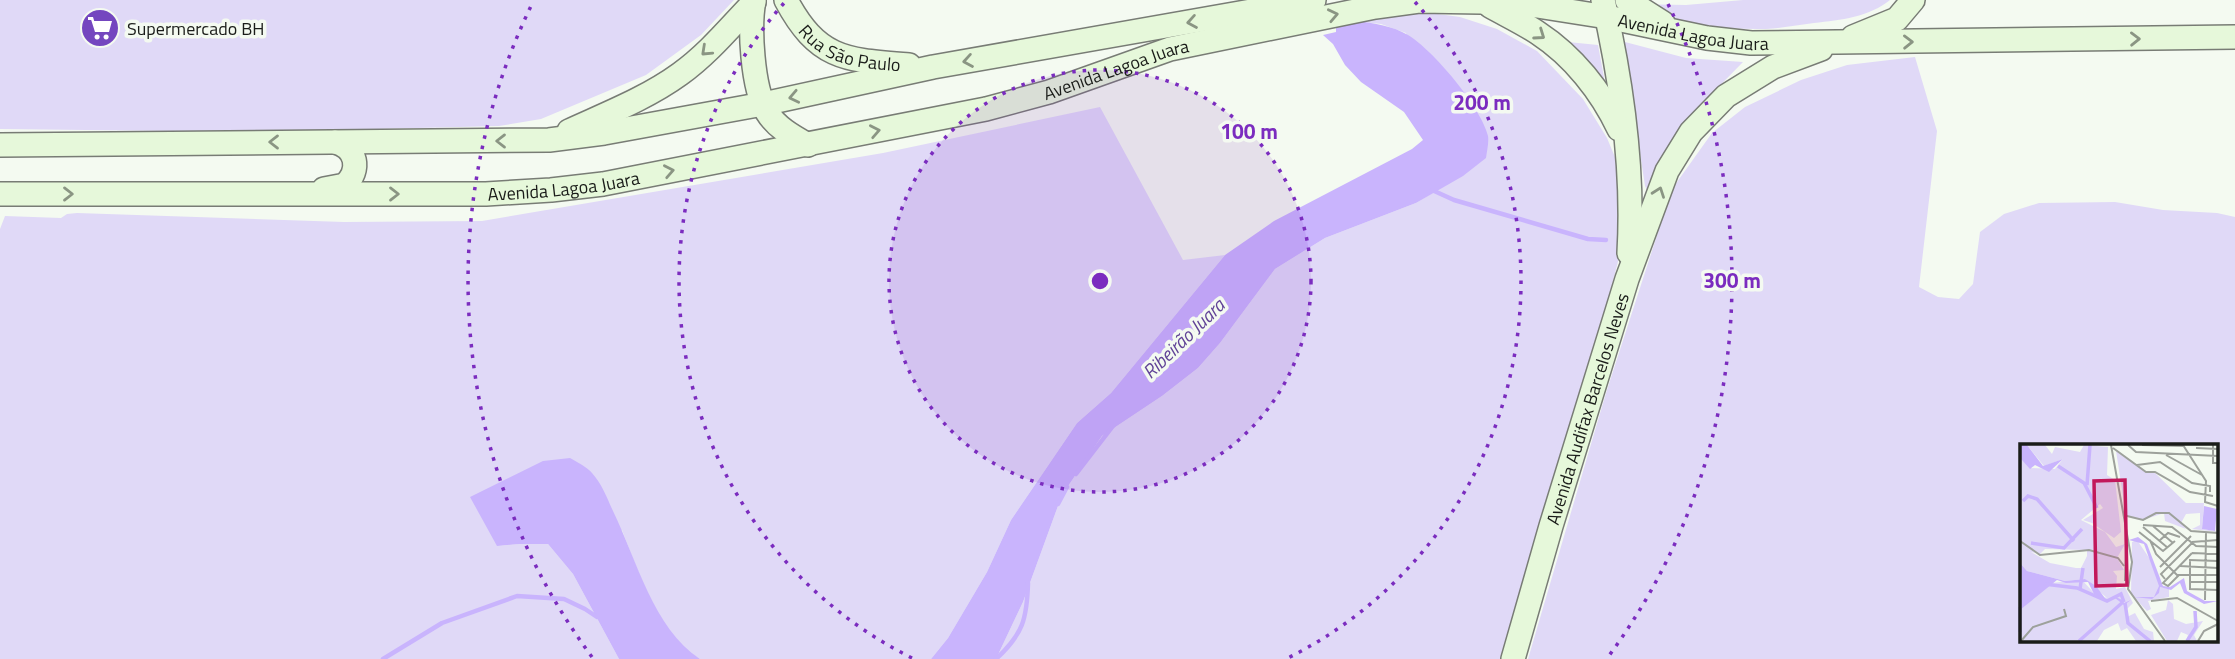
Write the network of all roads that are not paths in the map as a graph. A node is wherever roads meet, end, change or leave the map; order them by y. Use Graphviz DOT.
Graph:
graph roads {
  1 [pos="786,0"];
  2 [pos="1314,0"];
  3 [pos="1627,0"];
  4 [pos="1913,0"];
  5 [pos="754,1"];
  6 [pos="1481,2"];
  7 [pos="1605,9"];
  8 [pos="1292,14"];
  9 [pos="1676,31"];
  10 [pos="2235,37"];
  11 [pos="1839,43"];
  12 [pos="933,67"];
  13 [pos="762,104"];
  14 [pos="549,140"];
  15 [pos="335,142"];
  16 [pos="0,145"];
  17 [pos="808,145"];
  18 [pos="1629,149"];
  19 [pos="0,194"];
  20 [pos="258,194"];
  21 [pos="1627,279"];
  22 [pos="1513,659"];
  1 -- 12 [label="main road, Rua São Paulo"];
  2 -- 8 [label="main road, Avenida Lagoa Juara"];
  3 -- 9 [label="main road"];
  4 -- 11 [label="main road, Avenida Audifax Barcelos Neves"];
  5 -- 13 [label="main road"];
  5 -- 14 [label="main road, one-way"];
  6 -- 7 [label="main road, Avenida Lagoa Juara"];
  8 -- 6 [label="main road, Avenida Lagoa Juara, one-way"];
  6 -- 18 [label="main road, one-way"];
  7 -- 9 [label="main road, Avenida Lagoa Juara"];
  7 -- 18 [label="main road, Avenida Audifax Barcelos Neves"];
  8 -- 12 [label="main road, Avenida Lagoa Juara, one-way"];
  17 -- 8 [label="main road, Avenida Lagoa Juara, one-way"];
  9 -- 11 [label="main road, Avenida Lagoa Juara"];
  11 -- 10 [label="main road, Avenida Lagoa Juara, one-way"];
  21 -- 11 [label="main road, Avenida Audifax Barcelos Neves, one-way"];
  12 -- 13 [label="main road, Avenida Lagoa Juara, one-way"];
  13 -- 14 [label="main road, Avenida Lagoa Juara"];
  13 -- 17 [label="main road"];
  14 -- 15 [label="main road, Avenida Lagoa Juara, one-way"];
  15 -- 16 [label="main road, Avenida Lagoa Juara, one-way"];
  15 -- 20 [label="main road"];
  20 -- 17 [label="main road, Avenida Lagoa Juara, one-way"];
  18 -- 21 [label="main road, Avenida Audifax Barcelos Neves"];
  19 -- 20 [label="main road, Avenida Lagoa Juara, one-way"];
  21 -- 22 [label="main road, Avenida Audifax Barcelos Neves"];
}
